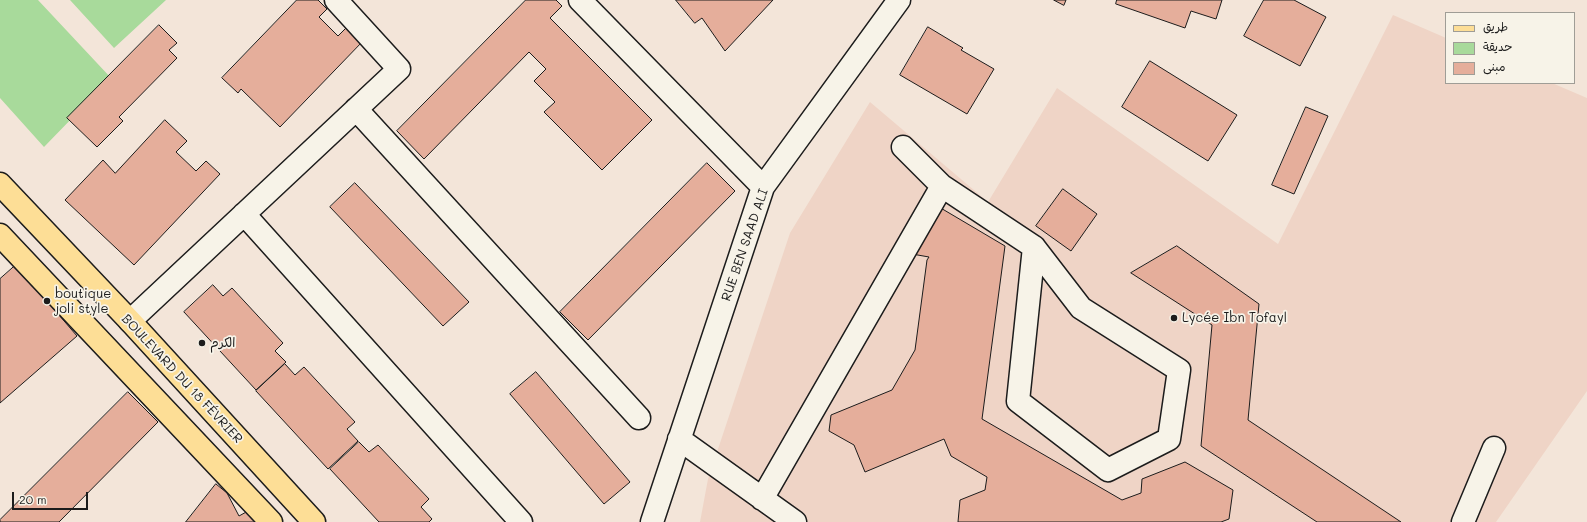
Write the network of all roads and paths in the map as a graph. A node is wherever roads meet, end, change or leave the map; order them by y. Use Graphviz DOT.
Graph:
graph roads {
  1 [pos="336,0"];
  2 [pos="580,0"];
  3 [pos="899,0"];
  4 [pos="356,109"];
  5 [pos="903,147"];
  6 [pos="0,184"];
  7 [pos="942,186"];
  8 [pos="763,187"];
  9 [pos="244,214"];
  10 [pos="3,246"];
  11 [pos="1034,247"];
  12 [pos="130,321"];
  13 [pos="639,418"];
  14 [pos="679,439"];
  15 [pos="1494,448"];
  16 [pos="762,499"];
  17 [pos="653,521"];
  18 [pos="271,522"];
  19 [pos="314,522"];
  20 [pos="522,522"];
  21 [pos="795,522"];
  22 [pos="1463,522"];
  1 -- 4 [label="street"];
  2 -- 8 [label="street"];
  3 -- 8 [label="street, RUE BEN SAAD ALI"];
  4 -- 9 [label="street"];
  4 -- 13 [label="street"];
  5 -- 7 [label="street"];
  6 -- 12 [label="main road, BOULEVARD DU 18 FÉVRIER"];
  7 -- 11 [label="street"];
  7 -- 16 [label="street"];
  8 -- 14 [label="street, RUE BEN SAAD ALI"];
  9 -- 12 [label="street"];
  9 -- 20 [label="street"];
  10 -- 18 [label="main road"];
  11 -- 11 [label="street"];
  12 -- 19 [label="main road, BOULEVARD DU 18 FÉVRIER"];
  14 -- 16 [label="street"];
  14 -- 17 [label="street, RUE BEN SAAD ALI"];
  15 -- 22 [label="street"];
  16 -- 21 [label="street"];
}
